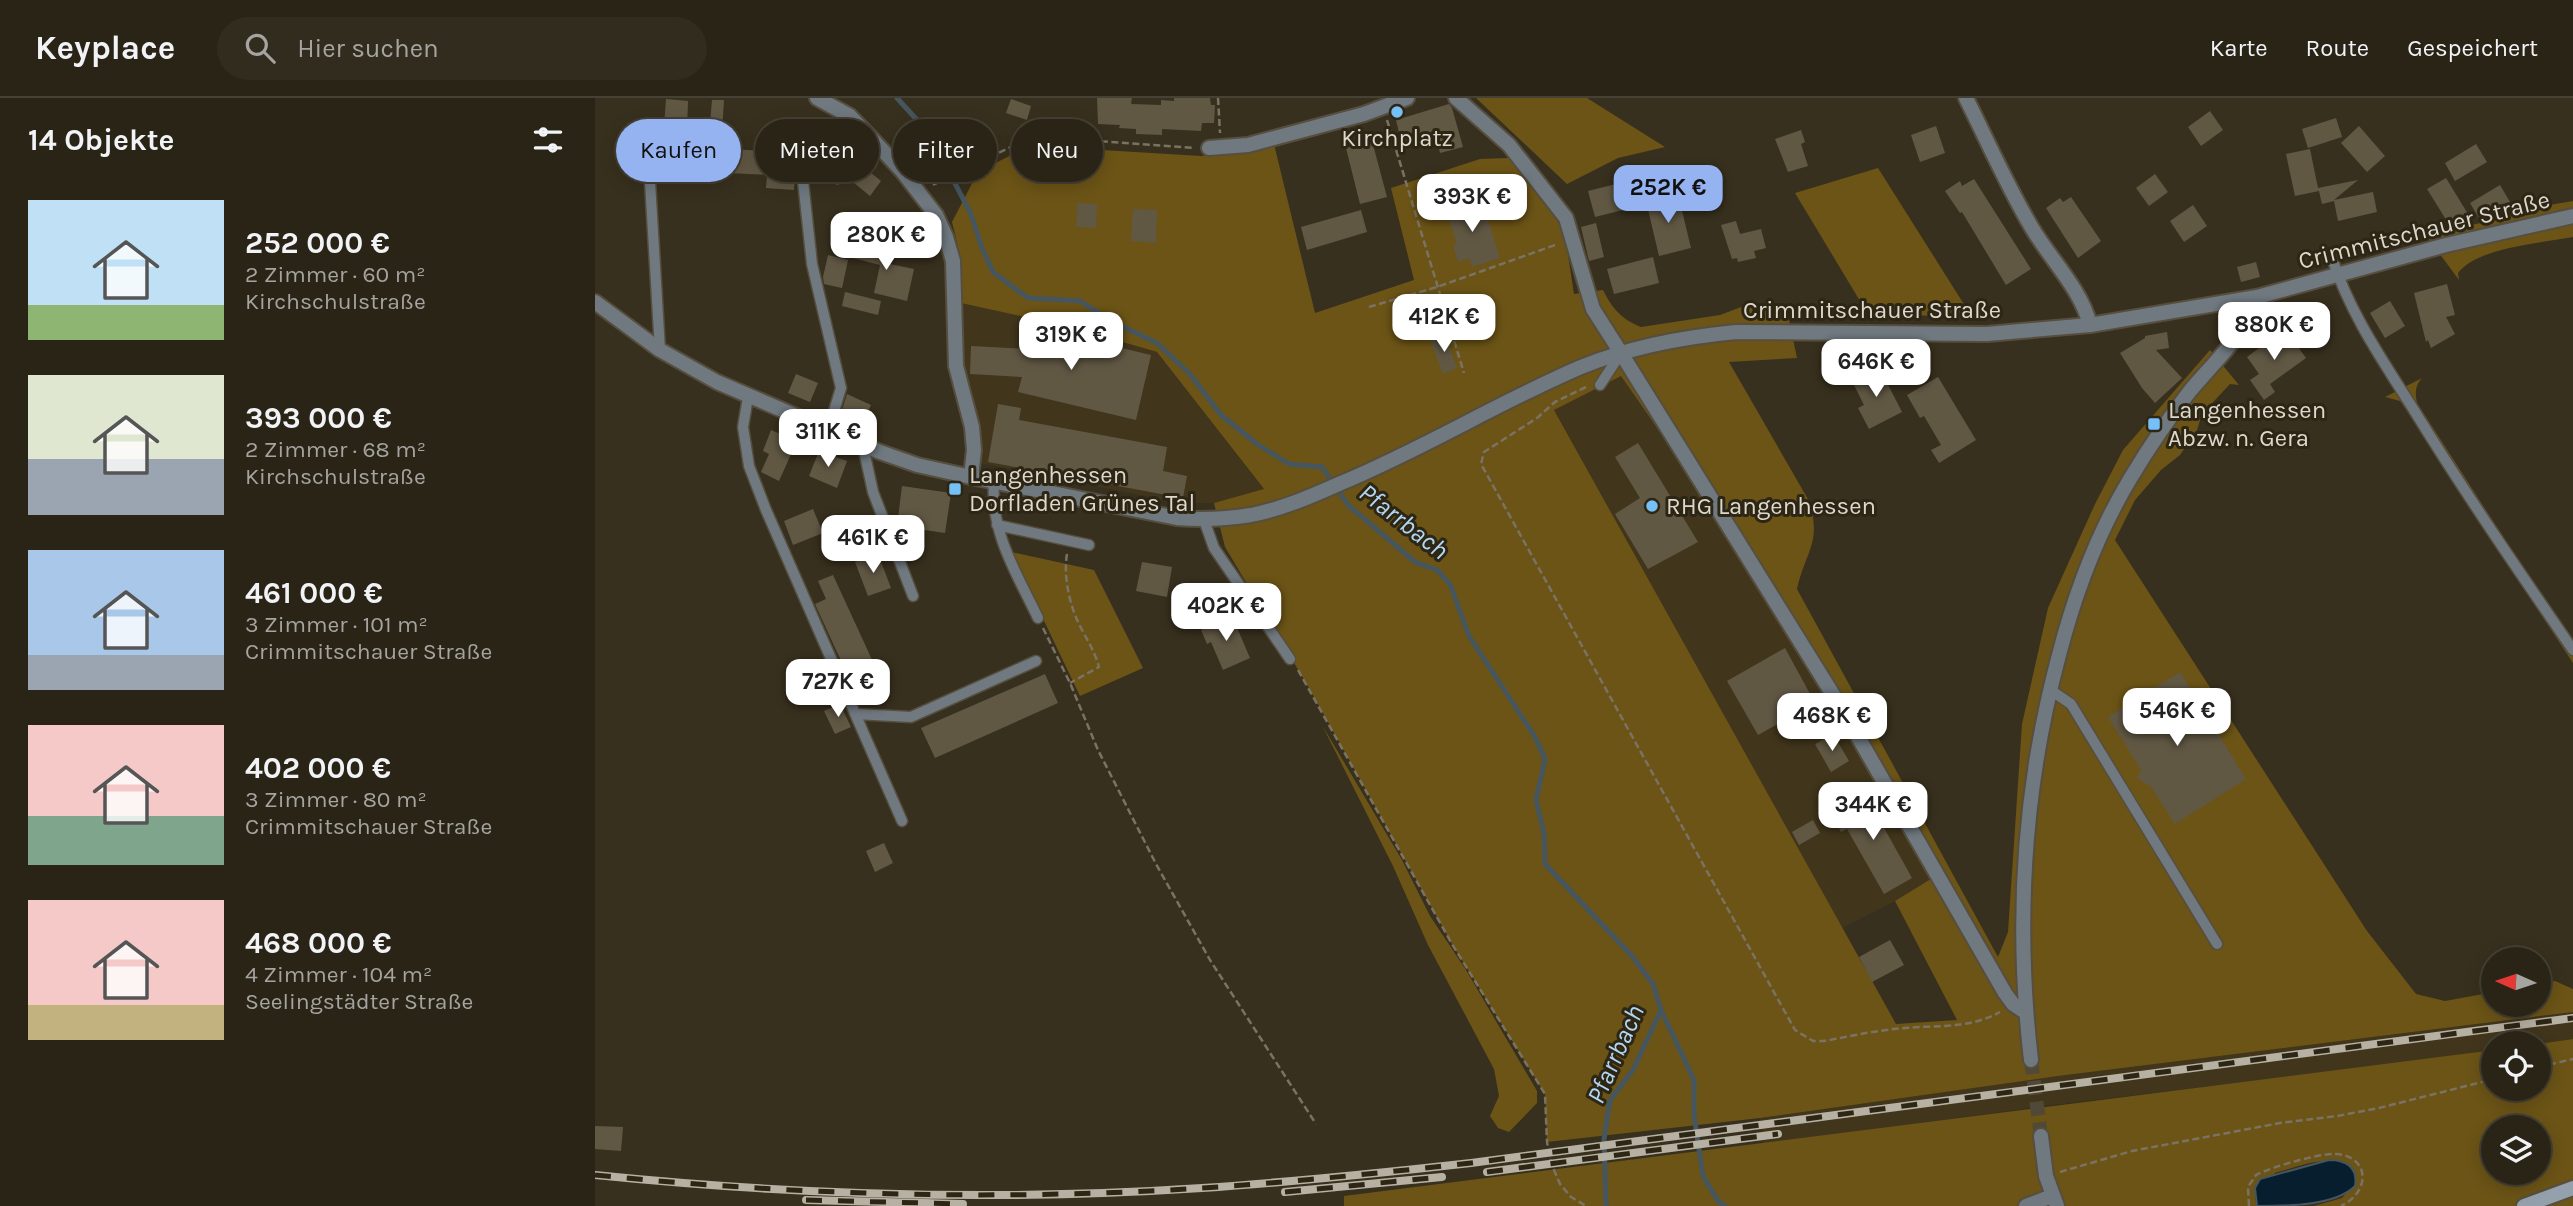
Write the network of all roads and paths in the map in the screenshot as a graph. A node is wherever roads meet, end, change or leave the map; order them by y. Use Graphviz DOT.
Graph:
graph roads {
  1 [pos="817,98"];
  2 [pos="1219,98"];
  3 [pos="1407,98"];
  4 [pos="1456,98"];
  5 [pos="1966,98"];
  6 [pos="1383,107"];
  7 [pos="1215,148"];
  8 [pos="650,182"];
  9 [pos="803,182"];
  10 [pos="932,185"];
  11 [pos="2573,216"];
  12 [pos="1574,239"];
  13 [pos="2332,258"];
  14 [pos="2338,276"];
  15 [pos="1437,287"];
  16 [pos="2257,297"];
  17 [pos="595,302"];
  18 [pos="1369,307"];
  19 [pos="2090,325"];
  20 [pos="660,349"];
  21 [pos="1621,353"];
  22 [pos="1464,373"];
  23 [pos="1600,385"];
  24 [pos="1588,387"];
  25 [pos="748,397"];
  26 [pos="828,431"];
  27 [pos="863,446"];
  28 [pos="971,477"];
  29 [pos="993,482"];
  30 [pos="1204,520"];
  31 [pos="997,525"];
  32 [pos="1070,541"];
  33 [pos="1089,545"];
  34 [pos="913,596"];
  35 [pos="1038,618"];
  36 [pos="2573,650"];
  37 [pos="1290,659"];
  38 [pos="1036,661"];
  39 [pos="1070,683"];
  40 [pos="2049,689"];
  41 [pos="855,714"];
  42 [pos="902,821"];
  43 [pos="2217,944"];
  44 [pos="2019,1008"];
  45 [pos="2573,1059"];
  46 [pos="2031,1060"];
  47 [pos="2551,1065"];
  48 [pos="2481,1082"];
  49 [pos="1316,1124"];
  50 [pos="2041,1136"];
  51 [pos="2046,1176"];
  52 [pos="2573,1189"];
  53 [pos="2055,1201"];
  54 [pos="1586,1206"];
  55 [pos="2026,1206"];
  56 [pos="2249,1206"];
  57 [pos="2341,1206"];
  58 [pos="2524,1206"];
  1 -- 28 [label="street"];
  2 -- 7 [label="path"];
  3 -- 6 [label="street"];
  4 -- 12 [label="street"];
  5 -- 19 [label="street"];
  6 -- 7 [label="street"];
  6 -- 15 [label="path"];
  7 -- 10 [label="path"];
  8 -- 20 [label="lane"];
  9 -- 26 [label="lane"];
  11 -- 14 [label="street, Crimmitschauer Straße"];
  12 -- 15 [label="path"];
  12 -- 21 [label="street"];
  13 -- 14 [label="lane"];
  14 -- 16 [label="street, Crimmitschauer Straße"];
  14 -- 36 [label="lane"];
  15 -- 18 [label="path"];
  15 -- 22 [label="path"];
  16 -- 19 [label="street, Crimmitschauer Straße"];
  16 -- 40 [label="street"];
  17 -- 20 [label="street, Crimmitschauer Straße"];
  19 -- 21 [label="street, Crimmitschauer Straße"];
  20 -- 25 [label="street, Crimmitschauer Straße"];
  21 -- 23 [label="lane"];
  21 -- 30 [label="street, Crimmitschauer Straße"];
  21 -- 44 [label="street"];
  24 -- 44 [label="path"];
  25 -- 26 [label="street, Crimmitschauer Straße"];
  25 -- 41 [label="lane"];
  26 -- 27 [label="street, Crimmitschauer Straße"];
  27 -- 28 [label="street, Crimmitschauer Straße"];
  27 -- 34 [label="lane"];
  28 -- 29 [label="street, Crimmitschauer Straße"];
  29 -- 30 [label="street, Crimmitschauer Straße"];
  29 -- 31 [label="lane"];
  30 -- 37 [label="lane"];
  31 -- 32 [label="lane"];
  31 -- 35 [label="lane"];
  32 -- 33 [label="lane"];
  32 -- 39 [label="path"];
  35 -- 39 [label="path"];
  37 -- 54 [label="path"];
  38 -- 41 [label="lane"];
  39 -- 49 [label="path"];
  40 -- 43 [label="lane"];
  40 -- 44 [label="street"];
  41 -- 42 [label="lane"];
  44 -- 46 [label="street"];
  45 -- 47 [label="path"];
  48 -- 51 [label="path"];
  50 -- 51 [label="street"];
  51 -- 53 [label="street"];
  52 -- 58 [label="main road"];
  53 -- 55 [label="street"];
  56 -- 57 [label="path"];
}
